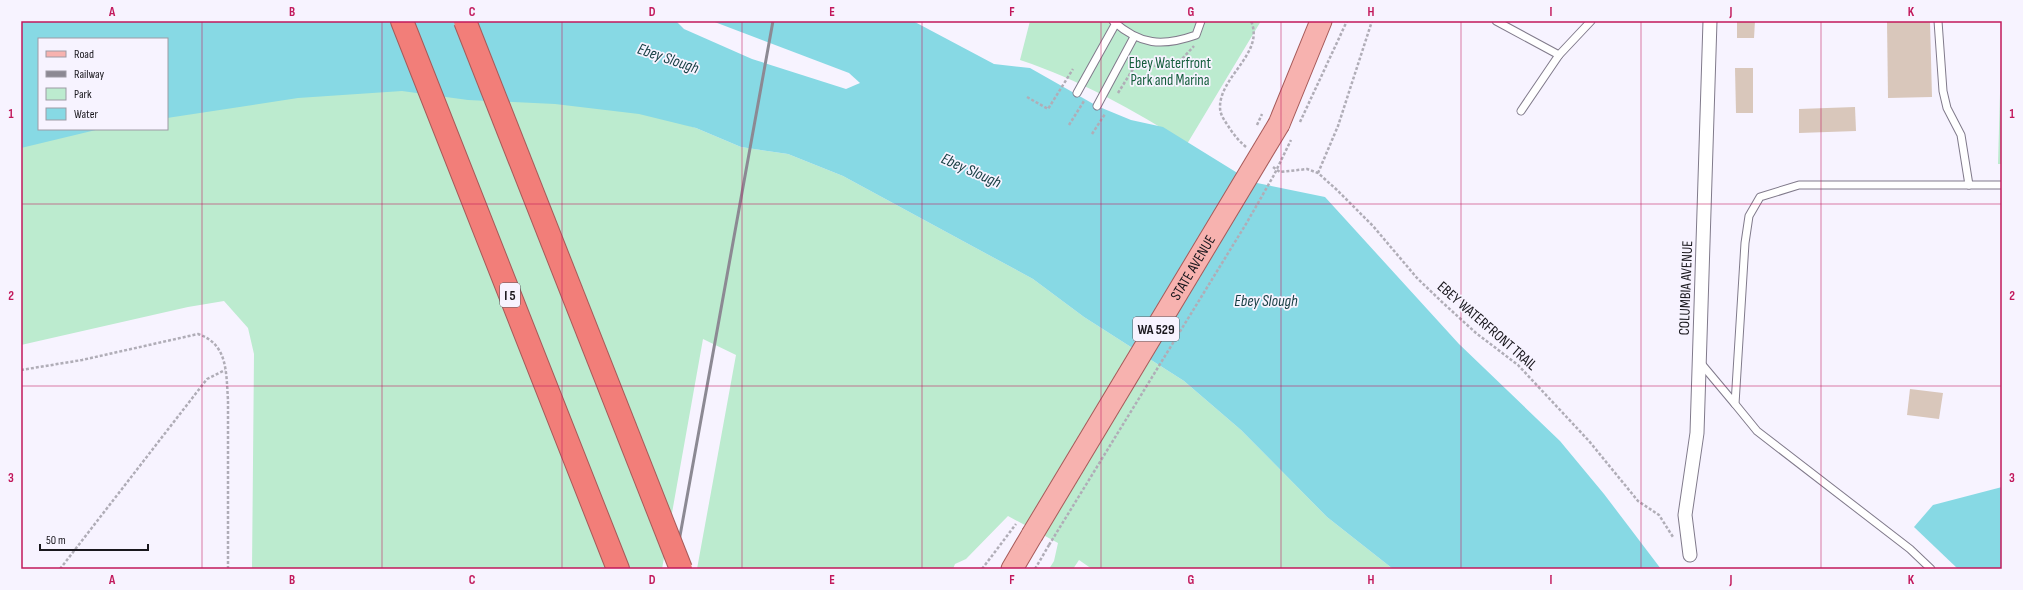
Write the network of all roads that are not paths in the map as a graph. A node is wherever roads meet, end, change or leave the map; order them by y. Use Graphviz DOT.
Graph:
graph roads {
  1 [pos="402,21"];
  2 [pos="465,21"];
  3 [pos="1201,21"];
  4 [pos="1321,21"];
  5 [pos="1496,21"];
  6 [pos="1591,21"];
  7 [pos="1710,21"];
  8 [pos="1938,21"];
  9 [pos="1114,22"];
  10 [pos="1134,37"];
  11 [pos="1559,55"];
  12 [pos="1077,93"];
  13 [pos="1097,106"];
  14 [pos="1521,111"];
  15 [pos="1969,185"];
  16 [pos="2002,185"];
  17 [pos="1699,360"];
  18 [pos="1735,404"];
  19 [pos="1690,555"];
  20 [pos="618,569"];
  21 [pos="681,569"];
  22 [pos="1012,569"];
  23 [pos="1931,569"];
  1 -- 20 [label="highway, I 5"];
  2 -- 21 [label="highway, bridge"];
  3 -- 10 [label="lane"];
  4 -- 22 [label="main road, STATE AVENUE / WA 529, bridge"];
  5 -- 11 [label="lane"];
  6 -- 11 [label="lane"];
  7 -- 17 [label="street, COLUMBIA AVENUE"];
  8 -- 15 [label="lane"];
  9 -- 10 [label="lane"];
  9 -- 12 [label="lane"];
  10 -- 13 [label="lane"];
  11 -- 14 [label="lane"];
  15 -- 16 [label="lane"];
  15 -- 18 [label="lane"];
  17 -- 18 [label="lane"];
  17 -- 19 [label="street, COLUMBIA AVENUE"];
  18 -- 23 [label="lane"];
}
